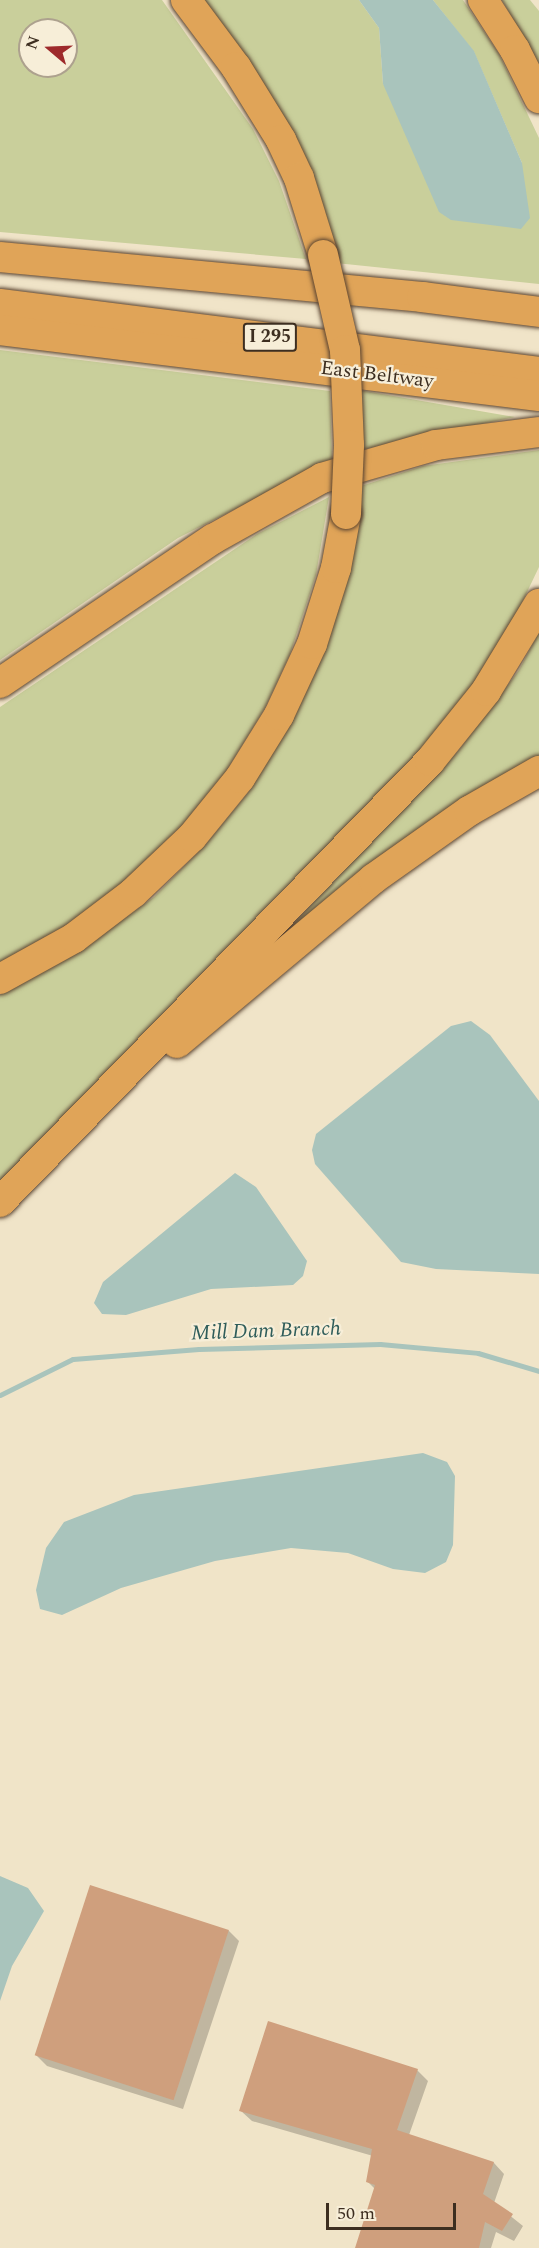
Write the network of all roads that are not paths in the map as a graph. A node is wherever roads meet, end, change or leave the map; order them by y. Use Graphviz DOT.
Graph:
graph roads {
  1 [pos="186,0"];
  2 [pos="483,0"];
  3 [pos="539,98"];
  4 [pos="0,257"];
  5 [pos="422,297"];
  6 [pos="0,304"];
  7 [pos="539,312"];
  8 [pos="539,318"];
  9 [pos="0,330"];
  10 [pos="539,372"];
  11 [pos="539,396"];
  12 [pos="539,432"];
  13 [pos="539,604"];
  14 [pos="0,683"];
  15 [pos="539,771"];
  16 [pos="0,979"];
  17 [pos="42,1157"];
  18 [pos="0,1202"];
  1 -- 16 [label="highway, bridge"];
  2 -- 3 [label="highway"];
  4 -- 5 [label="highway"];
  5 -- 7 [label="highway"];
  5 -- 8 [label="highway"];
  6 -- 10 [label="highway, I 295"];
  9 -- 11 [label="highway, East Beltway / I 295"];
  12 -- 14 [label="highway"];
  13 -- 17 [label="highway"];
  15 -- 17 [label="highway"];
  17 -- 18 [label="highway"];
}
